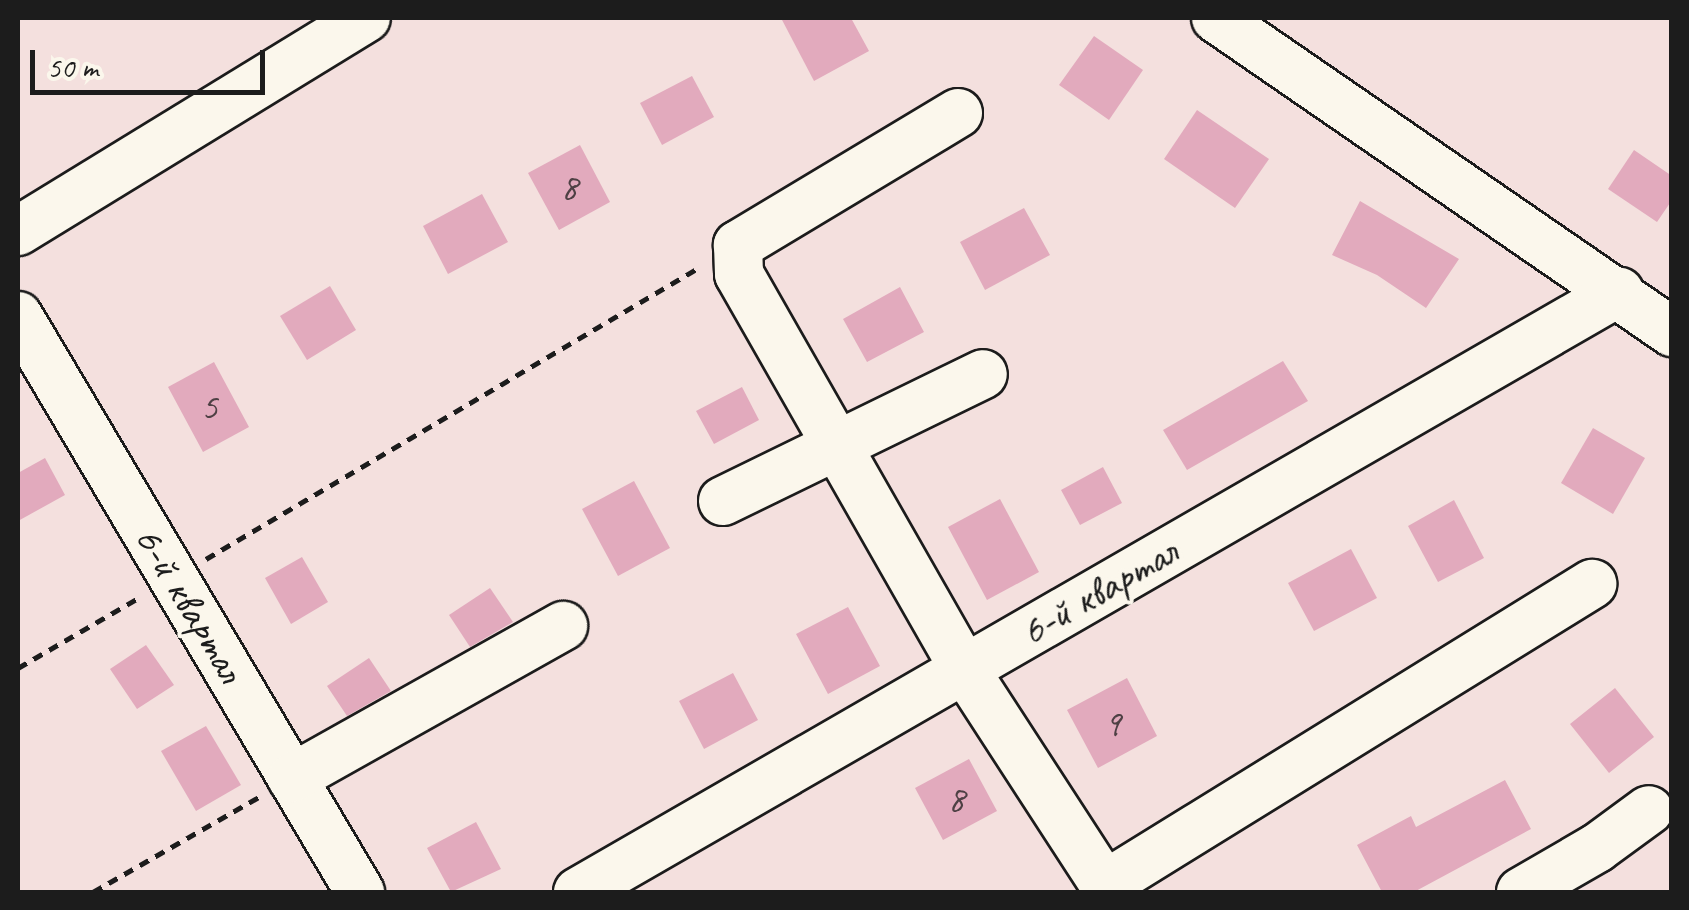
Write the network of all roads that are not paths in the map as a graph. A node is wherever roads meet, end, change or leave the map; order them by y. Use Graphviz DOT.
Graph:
graph roads {
  1 [pos="366,18"];
  2 [pos="1216,18"];
  3 [pos="958,113"];
  4 [pos="18,231"];
  5 [pos="1620,292"];
  6 [pos="18,316"];
  7 [pos="1672,332"];
  8 [pos="983,374"];
  9 [pos="838,446"];
  10 [pos="724,501"];
  11 [pos="1592,584"];
  12 [pos="563,626"];
  13 [pos="964,670"];
  14 [pos="292,778"];
  15 [pos="1649,810"];
  16 [pos="1107,889"];
  17 [pos="360,892"];
  18 [pos="578,892"];
  19 [pos="1521,892"];
  1 -- 4 [label="street"];
  2 -- 5 [label="street"];
  3 -- 9 [label="street"];
  5 -- 7 [label="street"];
  5 -- 13 [label="street, 6-й квартал"];
  6 -- 14 [label="street, 6-й квартал"];
  8 -- 9 [label="street"];
  9 -- 10 [label="street"];
  9 -- 13 [label="street"];
  11 -- 16 [label="street"];
  12 -- 14 [label="street"];
  13 -- 16 [label="street"];
  13 -- 18 [label="street, 6-й квартал"];
  14 -- 17 [label="street, 6-й квартал"];
  15 -- 19 [label="street"];
}
